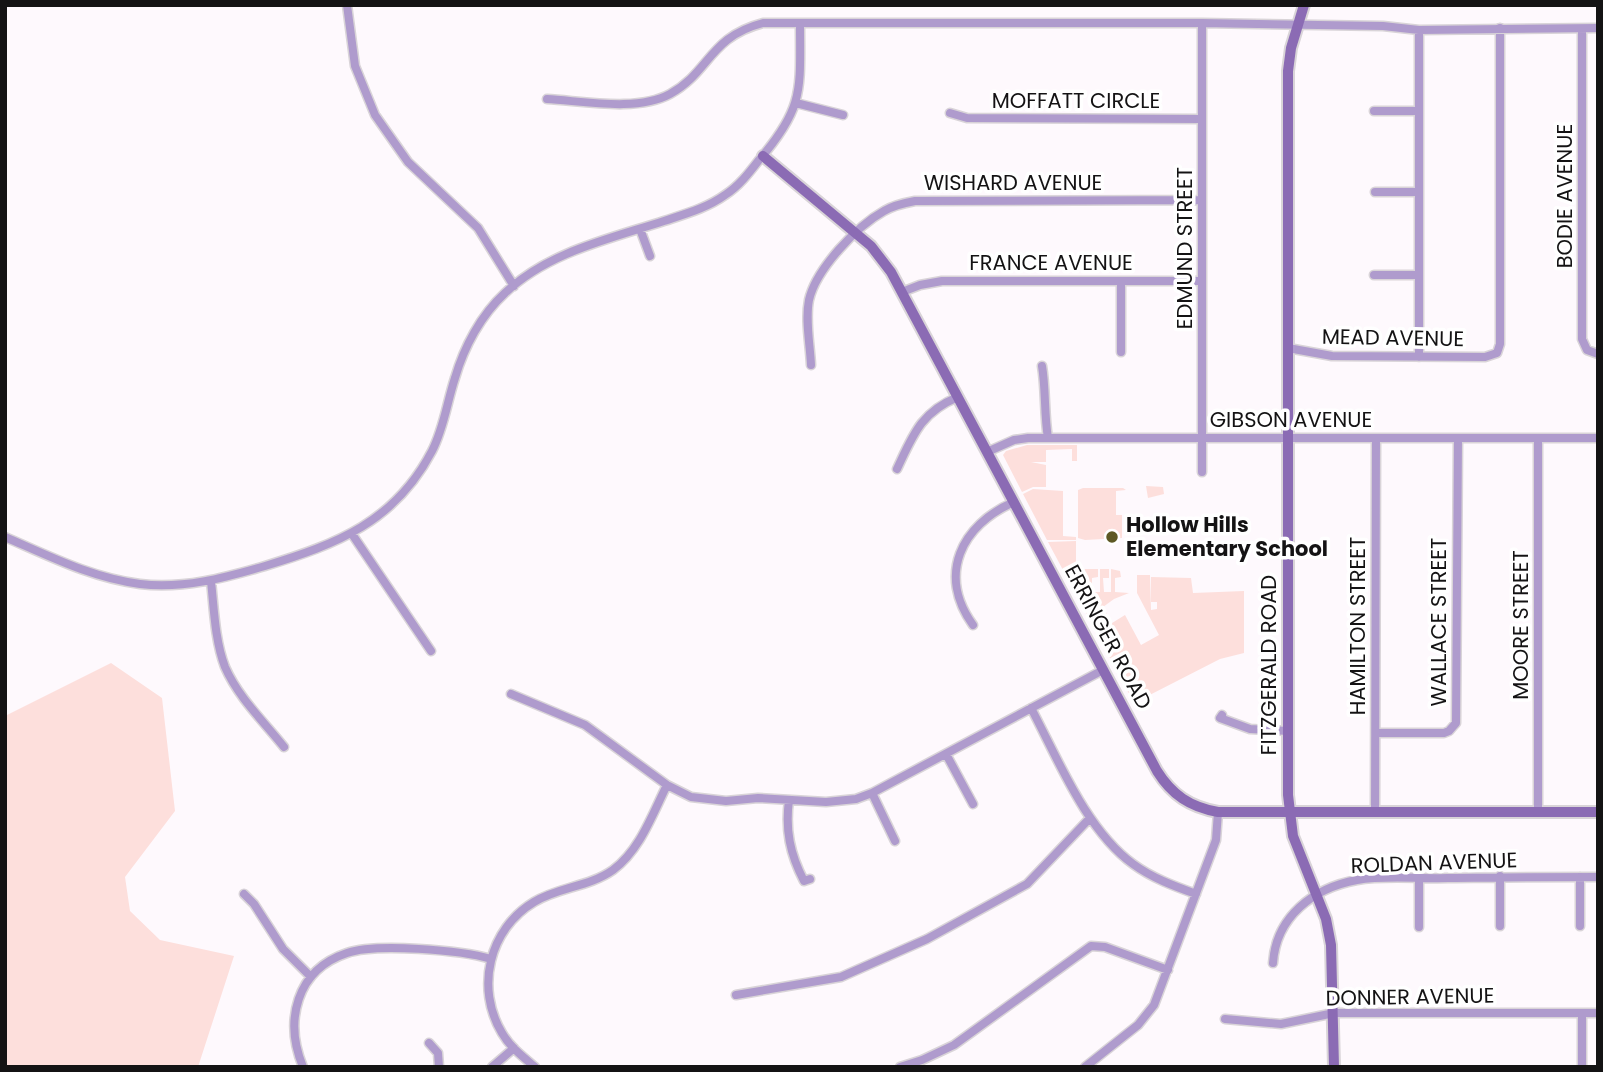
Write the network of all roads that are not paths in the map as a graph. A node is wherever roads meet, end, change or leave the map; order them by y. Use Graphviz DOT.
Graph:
graph roads {
  1 [pos="347,5"];
  2 [pos="1304,5"];
  3 [pos="800,23"];
  4 [pos="1202,23"];
  5 [pos="1297,24"];
  6 [pos="1500,28"];
  7 [pos="1598,28"];
  8 [pos="1582,29"];
  9 [pos="1419,30"];
  10 [pos="547,99"];
  11 [pos="796,103"];
  12 [pos="1374,111"];
  13 [pos="1419,111"];
  14 [pos="950,113"];
  15 [pos="843,115"];
  16 [pos="1202,119"];
  17 [pos="763,156"];
  18 [pos="1375,192"];
  19 [pos="1419,192"];
  20 [pos="1202,200"];
  21 [pos="640,229"];
  22 [pos="856,233"];
  23 [pos="650,256"];
  24 [pos="1374,275"];
  25 [pos="1419,275"];
  26 [pos="1121,281"];
  27 [pos="1202,281"];
  28 [pos="514,286"];
  29 [pos="902,292"];
  30 [pos="1288,348"];
  31 [pos="1121,352"];
  32 [pos="1598,354"];
  33 [pos="1419,357"];
  34 [pos="811,365"];
  35 [pos="1042,366"];
  36 [pos="958,397"];
  37 [pos="1048,438"];
  38 [pos="1202,438"];
  39 [pos="1288,438"];
  40 [pos="1376,438"];
  41 [pos="1458,438"];
  42 [pos="1538,438"];
  43 [pos="1598,438"];
  44 [pos="987,452"];
  45 [pos="897,469"];
  46 [pos="1202,472"];
  47 [pos="1014,502"];
  48 [pos="352,534"];
  49 [pos="5,537"];
  50 [pos="211,581"];
  51 [pos="973,625"];
  52 [pos="430,651"];
  53 [pos="1103,670"];
  54 [pos="511,694"];
  55 [pos="1031,708"];
  56 [pos="1222,715"];
  57 [pos="1288,731"];
  58 [pos="1376,733"];
  59 [pos="284,747"];
  60 [pos="946,754"];
  61 [pos="667,785"];
  62 [pos="872,793"];
  63 [pos="789,800"];
  64 [pos="973,804"];
  65 [pos="1218,812"];
  66 [pos="1598,812"];
  67 [pos="1290,813"];
  68 [pos="1375,813"];
  69 [pos="1538,813"];
  70 [pos="1090,818"];
  71 [pos="895,841"];
  72 [pos="1500,877"];
  73 [pos="1580,877"];
  74 [pos="1598,877"];
  75 [pos="810,878"];
  76 [pos="1419,879"];
  77 [pos="244,894"];
  78 [pos="1196,894"];
  79 [pos="1317,895"];
  80 [pos="1500,926"];
  81 [pos="1580,926"];
  82 [pos="1419,927"];
  83 [pos="491,958"];
  84 [pos="1273,963"];
  85 [pos="1168,971"];
  86 [pos="311,977"];
  87 [pos="736,995"];
  88 [pos="1334,1013"];
  89 [pos="1582,1013"];
  90 [pos="1598,1013"];
  91 [pos="1225,1019"];
  92 [pos="429,1042"];
  93 [pos="514,1048"];
  94 [pos="303,1067"];
  95 [pos="439,1067"];
  96 [pos="492,1067"];
  97 [pos="535,1067"];
  98 [pos="900,1067"];
  99 [pos="1085,1067"];
  100 [pos="1334,1067"];
  101 [pos="1582,1067"];
  1 -- 28 [label="street"];
  2 -- 5 [label="main road, FITZGERALD ROAD"];
  3 -- 4 [label="street"];
  3 -- 10 [label="street"];
  3 -- 11 [label="street"];
  4 -- 5 [label="street"];
  4 -- 16 [label="street, EDMUND STREET"];
  5 -- 9 [label="street"];
  5 -- 30 [label="main road, FITZGERALD ROAD"];
  6 -- 8 [label="street"];
  6 -- 9 [label="street"];
  6 -- 33 [label="street, MEAD AVENUE"];
  7 -- 8 [label="street"];
  8 -- 32 [label="street, BODIE AVENUE"];
  9 -- 13 [label="street"];
  11 -- 15 [label="street"];
  11 -- 17 [label="street"];
  12 -- 13 [label="street"];
  13 -- 19 [label="street"];
  14 -- 16 [label="street, MOFFATT CIRCLE"];
  16 -- 20 [label="street, EDMUND STREET"];
  17 -- 21 [label="street"];
  17 -- 22 [label="main road, ERRINGER ROAD"];
  18 -- 19 [label="street"];
  19 -- 25 [label="street"];
  20 -- 22 [label="street, WISHARD AVENUE"];
  20 -- 27 [label="street, EDMUND STREET"];
  21 -- 23 [label="street"];
  21 -- 28 [label="street"];
  22 -- 29 [label="main road, ERRINGER ROAD"];
  22 -- 34 [label="street, WISHARD AVENUE"];
  24 -- 25 [label="street"];
  25 -- 33 [label="street"];
  26 -- 27 [label="street, FRANCE AVENUE"];
  26 -- 29 [label="street, FRANCE AVENUE"];
  26 -- 31 [label="street"];
  27 -- 38 [label="street, EDMUND STREET"];
  28 -- 48 [label="street"];
  29 -- 36 [label="main road, ERRINGER ROAD"];
  30 -- 33 [label="street, MEAD AVENUE"];
  30 -- 39 [label="main road, FITZGERALD ROAD"];
  35 -- 37 [label="street"];
  36 -- 44 [label="main road, ERRINGER ROAD"];
  36 -- 45 [label="street"];
  37 -- 38 [label="street, GIBSON AVENUE"];
  37 -- 44 [label="street, GIBSON AVENUE"];
  38 -- 39 [label="street, GIBSON AVENUE"];
  38 -- 46 [label="street, EDMUND STREET"];
  39 -- 40 [label="street, GIBSON AVENUE"];
  39 -- 57 [label="main road, FITZGERALD ROAD"];
  40 -- 41 [label="street, GIBSON AVENUE"];
  40 -- 58 [label="street, HAMILTON STREET"];
  41 -- 42 [label="street, GIBSON AVENUE"];
  41 -- 58 [label="street, WALLACE STREET"];
  42 -- 43 [label="street, GIBSON AVENUE"];
  42 -- 69 [label="street, MOORE STREET"];
  44 -- 47 [label="main road, ERRINGER ROAD"];
  47 -- 51 [label="street"];
  47 -- 53 [label="main road, ERRINGER ROAD"];
  48 -- 50 [label="street"];
  48 -- 52 [label="street"];
  49 -- 50 [label="street"];
  50 -- 59 [label="street"];
  53 -- 55 [label="street"];
  53 -- 65 [label="main road, ERRINGER ROAD"];
  54 -- 61 [label="street"];
  55 -- 60 [label="street"];
  55 -- 70 [label="street"];
  56 -- 57 [label="street"];
  57 -- 67 [label="main road, FITZGERALD ROAD"];
  58 -- 68 [label="street, HAMILTON STREET"];
  60 -- 62 [label="street"];
  60 -- 64 [label="street"];
  61 -- 63 [label="street"];
  61 -- 83 [label="street"];
  62 -- 63 [label="street"];
  62 -- 71 [label="street"];
  63 -- 75 [label="street"];
  65 -- 67 [label="main road, ERRINGER ROAD"];
  65 -- 78 [label="street"];
  66 -- 69 [label="main road, ERRINGER ROAD"];
  67 -- 68 [label="main road, ERRINGER ROAD"];
  67 -- 79 [label="main road, FITZGERALD ROAD"];
  68 -- 69 [label="main road, ERRINGER ROAD"];
  70 -- 78 [label="street"];
  70 -- 87 [label="street"];
  72 -- 73 [label="street, ROLDAN AVENUE"];
  72 -- 76 [label="street, ROLDAN AVENUE"];
  72 -- 80 [label="street"];
  73 -- 74 [label="street, ROLDAN AVENUE"];
  73 -- 81 [label="street"];
  76 -- 79 [label="street, ROLDAN AVENUE"];
  76 -- 82 [label="street"];
  77 -- 86 [label="street"];
  78 -- 85 [label="street"];
  79 -- 84 [label="street, ROLDAN AVENUE"];
  79 -- 88 [label="main road, FITZGERALD ROAD"];
  83 -- 86 [label="street"];
  83 -- 93 [label="street"];
  85 -- 98 [label="street"];
  85 -- 99 [label="street"];
  86 -- 94 [label="street"];
  88 -- 89 [label="street, DONNER AVENUE"];
  88 -- 91 [label="street, DONNER AVENUE"];
  88 -- 100 [label="main road, FITZGERALD ROAD"];
  89 -- 90 [label="street, DONNER AVENUE"];
  89 -- 101 [label="street"];
  92 -- 95 [label="street"];
  93 -- 96 [label="street"];
  93 -- 97 [label="street"];
}
